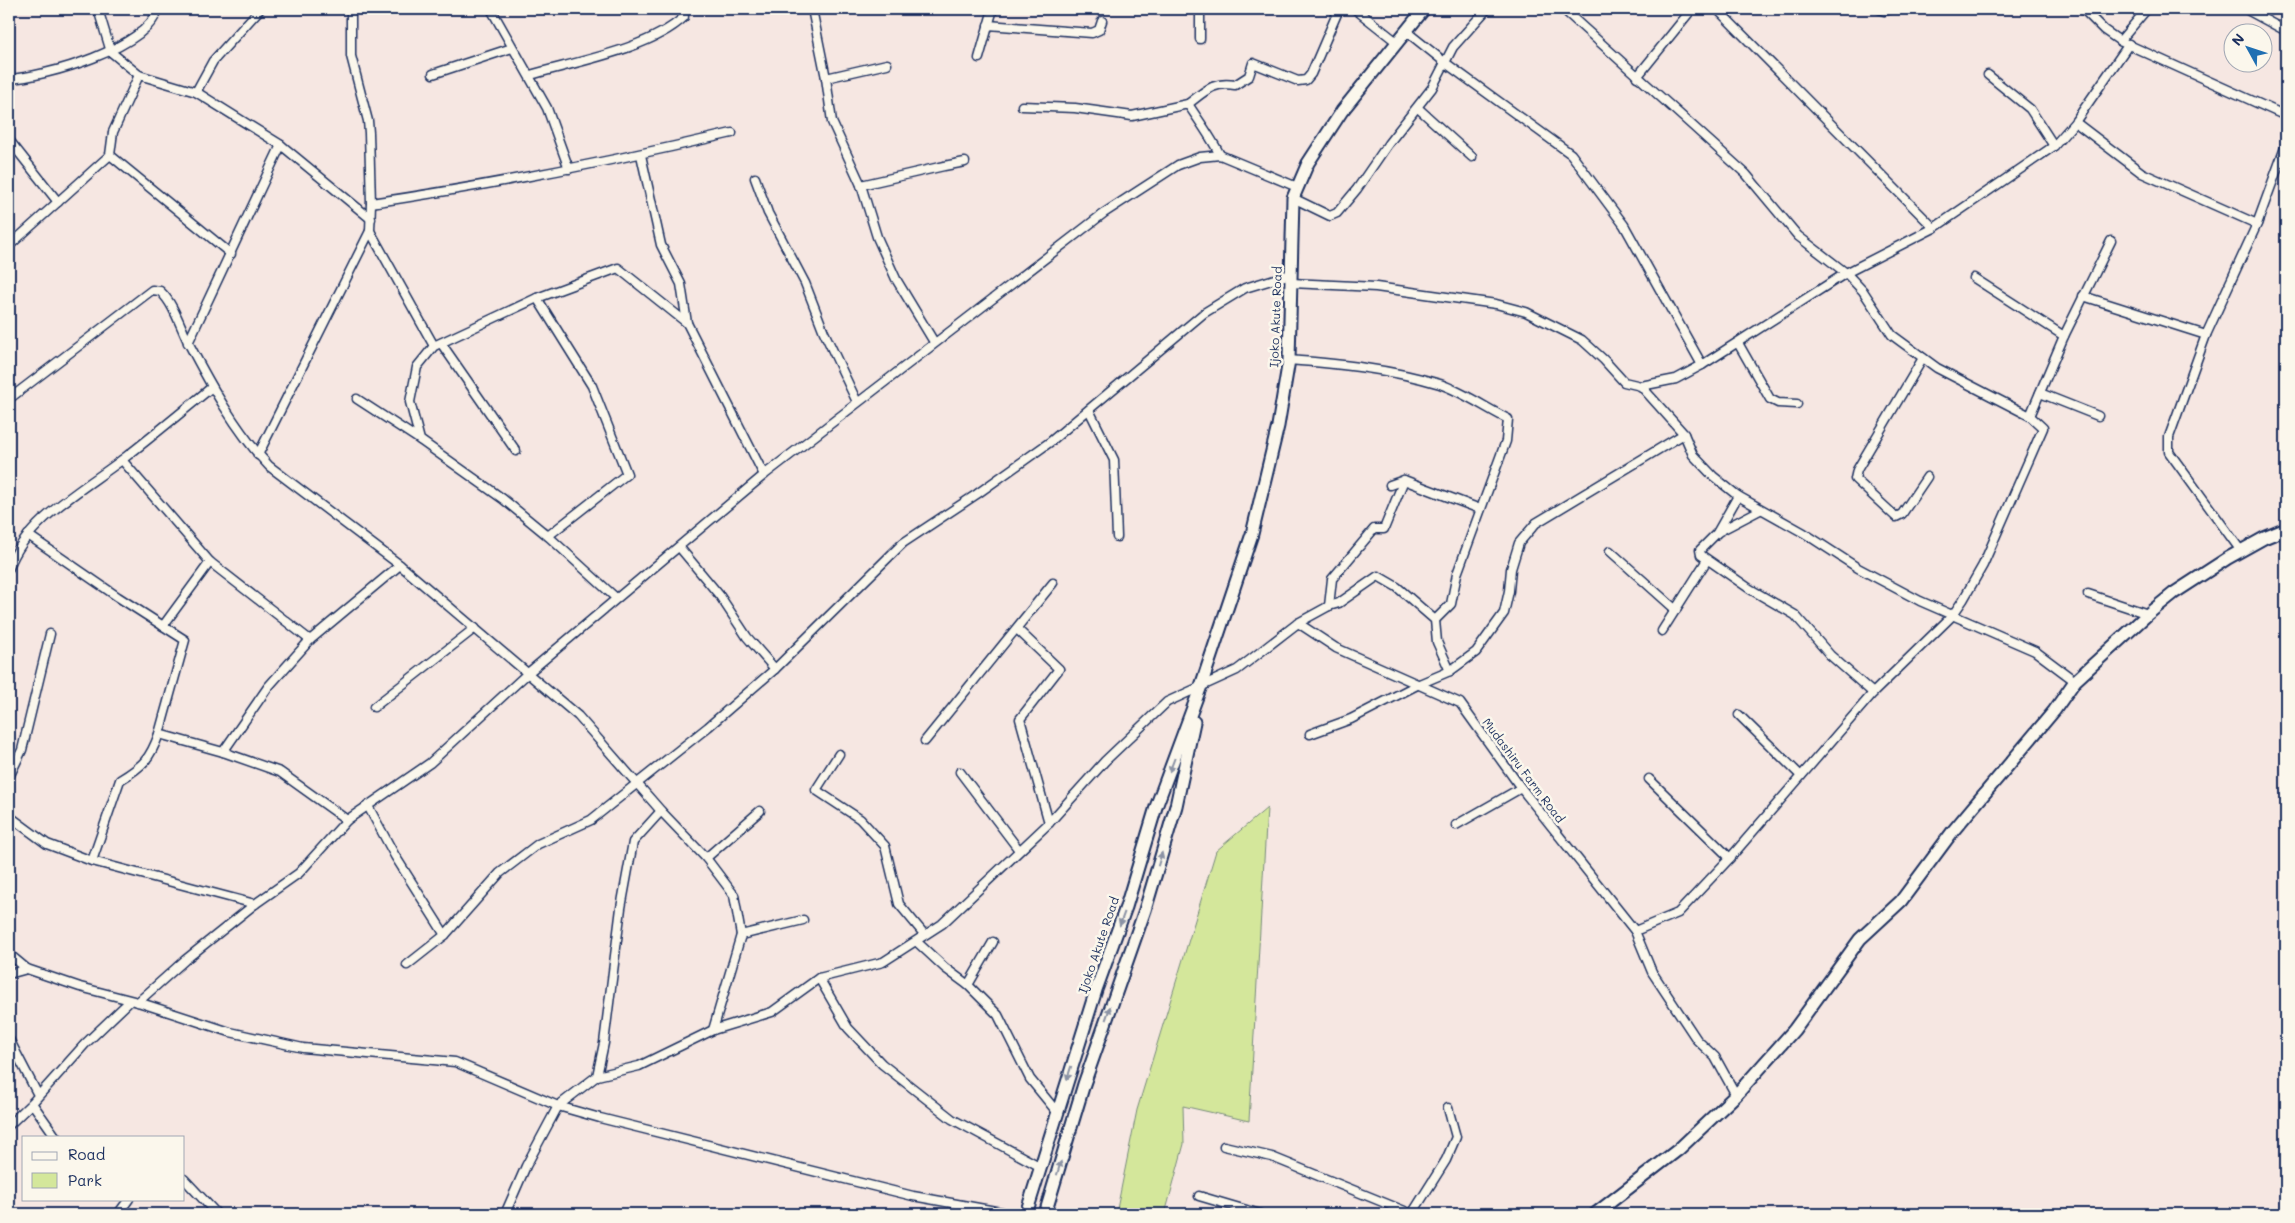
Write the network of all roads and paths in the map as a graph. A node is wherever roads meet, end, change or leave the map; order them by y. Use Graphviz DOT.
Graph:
graph roads {
  1 [pos="98,9"];
  2 [pos="158,9"];
  3 [pos="260,9"];
  4 [pos="351,9"];
  5 [pos="490,9"];
  6 [pos="683,9"];
  7 [pos="812,9"];
  8 [pos="992,9"];
  9 [pos="1200,9"];
  10 [pos="1339,9"];
  11 [pos="1356,9"];
  12 [pos="1424,9"];
  13 [pos="1487,9"];
  14 [pos="1563,9"];
  15 [pos="1692,9"];
  16 [pos="1717,9"];
  17 [pos="1879,9"];
  18 [pos="1890,9"];
  19 [pos="2083,9"];
  20 [pos="2147,9"];
  21 [pos="2249,11"];
  22 [pos="1102,21"];
  23 [pos="988,25"];
  24 [pos="1408,32"];
  25 [pos="2286,32"];
  26 [pos="1200,39"];
  27 [pos="2120,41"];
  28 [pos="1398,42"];
  29 [pos="2129,44"];
  30 [pos="512,48"];
  31 [pos="111,52"];
  32 [pos="979,58"];
  33 [pos="887,64"];
  34 [pos="1447,64"];
  35 [pos="433,74"];
  36 [pos="139,75"];
  37 [pos="530,75"];
  38 [pos="1988,75"];
  39 [pos="1637,77"];
  40 [pos="826,78"];
  41 [pos="9,79"];
  42 [pos="196,92"];
  43 [pos="1188,104"];
  44 [pos="1022,106"];
  45 [pos="1418,108"];
  46 [pos="2286,116"];
  47 [pos="2075,122"];
  48 [pos="732,133"];
  49 [pos="9,140"];
  50 [pos="281,145"];
  51 [pos="2054,146"];
  52 [pos="2286,146"];
  53 [pos="110,155"];
  54 [pos="641,155"];
  55 [pos="1220,155"];
  56 [pos="1472,157"];
  57 [pos="966,162"];
  58 [pos="569,169"];
  59 [pos="755,178"];
  60 [pos="861,185"];
  61 [pos="1295,193"];
  62 [pos="58,202"];
  63 [pos="371,203"];
  64 [pos="371,219"];
  65 [pos="2256,224"];
  66 [pos="1934,228"];
  67 [pos="370,232"];
  68 [pos="2111,241"];
  69 [pos="9,246"];
  70 [pos="231,254"];
  71 [pos="1846,273"];
  72 [pos="1291,278"];
  73 [pos="1974,278"];
  74 [pos="2084,296"];
  75 [pos="537,298"];
  76 [pos="687,323"];
  77 [pos="2206,335"];
  78 [pos="2064,336"];
  79 [pos="934,342"];
  80 [pos="188,343"];
  81 [pos="1738,343"];
  82 [pos="437,345"];
  83 [pos="1923,358"];
  84 [pos="1289,360"];
  85 [pos="1702,365"];
  86 [pos="1641,386"];
  87 [pos="212,387"];
  88 [pos="2040,393"];
  89 [pos="9,399"];
  90 [pos="357,399"];
  91 [pos="857,402"];
  92 [pos="1796,404"];
  93 [pos="1089,410"];
  94 [pos="2030,416"];
  95 [pos="2098,416"];
  96 [pos="1684,434"];
  97 [pos="420,440"];
  98 [pos="516,450"];
  99 [pos="258,455"];
  100 [pos="122,460"];
  101 [pos="764,475"];
  102 [pos="1927,477"];
  103 [pos="1404,480"];
  104 [pos="1390,485"];
  105 [pos="1738,496"];
  106 [pos="1480,509"];
  107 [pos="1760,510"];
  108 [pos="2286,529"];
  109 [pos="1717,533"];
  110 [pos="28,534"];
  111 [pos="548,536"];
  112 [pos="1117,537"];
  113 [pos="680,548"];
  114 [pos="1610,551"];
  115 [pos="2241,551"];
  116 [pos="1708,560"];
  117 [pos="210,562"];
  118 [pos="400,565"];
  119 [pos="9,568"];
  120 [pos="1054,583"];
  121 [pos="2088,594"];
  122 [pos="616,598"];
  123 [pos="1329,606"];
  124 [pos="1676,610"];
  125 [pos="2148,614"];
  126 [pos="1952,616"];
  127 [pos="1435,620"];
  128 [pos="1298,623"];
  129 [pos="163,626"];
  130 [pos="475,628"];
  131 [pos="1017,629"];
  132 [pos="1662,631"];
  133 [pos="50,634"];
  134 [pos="310,640"];
  135 [pos="775,669"];
  136 [pos="1450,671"];
  137 [pos="528,673"];
  138 [pos="2075,681"];
  139 [pos="1417,685"];
  140 [pos="1202,686"];
  141 [pos="1873,693"];
  142 [pos="374,707"];
  143 [pos="1739,715"];
  144 [pos="159,734"];
  145 [pos="1310,734"];
  146 [pos="925,740"];
  147 [pos="223,752"];
  148 [pos="839,754"];
  149 [pos="960,772"];
  150 [pos="1801,776"];
  151 [pos="9,777"];
  152 [pos="1649,779"];
  153 [pos="637,782"];
  154 [pos="1521,788"];
  155 [pos="368,806"];
  156 [pos="661,811"];
  157 [pos="760,812"];
  158 [pos="9,816"];
  159 [pos="347,820"];
  160 [pos="1049,823"];
  161 [pos="1456,825"];
  162 [pos="1019,850"];
  163 [pos="706,858"];
  164 [pos="1730,858"];
  165 [pos="92,861"];
  166 [pos="255,904"];
  167 [pos="803,920"];
  168 [pos="1635,931"];
  169 [pos="924,934"];
  170 [pos="445,935"];
  171 [pos="741,935"];
  172 [pos="917,942"];
  173 [pos="993,942"];
  174 [pos="9,954"];
  175 [pos="407,965"];
  176 [pos="27,969"];
  177 [pos="9,974"];
  178 [pos="819,978"];
  179 [pos="968,985"];
  180 [pos="134,1001"];
  181 [pos="713,1030"];
  182 [pos="9,1039"];
  183 [pos="597,1076"];
  184 [pos="38,1095"];
  185 [pos="1736,1095"];
  186 [pos="32,1103"];
  187 [pos="558,1106"];
  188 [pos="1448,1108"];
  189 [pos="1057,1112"];
  190 [pos="9,1124"];
  191 [pos="55,1136"];
  192 [pos="1224,1146"];
  193 [pos="1041,1167"];
  194 [pos="185,1180"];
  195 [pos="1199,1196"];
  196 [pos="128,1200"];
  197 [pos="118,1214"];
  198 [pos="217,1214"];
  199 [pos="505,1214"];
  200 [pos="1012,1214"];
  201 [pos="1027,1214"];
  202 [pos="1044,1214"];
  203 [pos="1260,1214"];
  204 [pos="1412,1214"];
  205 [pos="1595,1214"];
  1 -- 31 [label="street"];
  2 -- 31 [label="street"];
  3 -- 42 [label="street"];
  4 -- 63 [label="street"];
  5 -- 30 [label="street"];
  6 -- 37 [label="street"];
  7 -- 40 [label="street"];
  8 -- 23 [label="street"];
  9 -- 26 [label="street"];
  10 -- 43 [label="street"];
  11 -- 28 [label="street"];
  12 -- 24 [label="main road, Ijoko Akute Road"];
  13 -- 34 [label="street"];
  14 -- 39 [label="street"];
  15 -- 39 [label="street"];
  16 -- 66 [label="street"];
  17 -- 18 [label="street"];
  19 -- 27 [label="street"];
  20 -- 27 [label="street"];
  21 -- 25 [label="street"];
  22 -- 23 [label="street"];
  23 -- 32 [label="street"];
  24 -- 28 [label="main road, Ijoko Akute Road"];
  24 -- 34 [label="street"];
  27 -- 29 [label="street"];
  28 -- 61 [label="main road, Ijoko Akute Road"];
  29 -- 46 [label="street"];
  29 -- 47 [label="street"];
  30 -- 35 [label="street"];
  30 -- 37 [label="street"];
  31 -- 36 [label="street"];
  31 -- 41 [label="street"];
  33 -- 40 [label="street"];
  34 -- 45 [label="street"];
  34 -- 85 [label="street"];
  36 -- 42 [label="street"];
  36 -- 53 [label="street"];
  37 -- 58 [label="street"];
  38 -- 51 [label="street"];
  39 -- 71 [label="street"];
  40 -- 60 [label="street"];
  42 -- 50 [label="street"];
  43 -- 44 [label="street"];
  43 -- 55 [label="street"];
  45 -- 56 [label="street"];
  45 -- 61 [label="street"];
  47 -- 51 [label="street"];
  47 -- 65 [label="street"];
  48 -- 54 [label="street"];
  49 -- 62 [label="street"];
  50 -- 64 [label="street"];
  50 -- 70 [label="street"];
  51 -- 66 [label="street"];
  52 -- 65 [label="street"];
  53 -- 62 [label="street"];
  53 -- 70 [label="street"];
  54 -- 58 [label="street"];
  54 -- 76 [label="street"];
  55 -- 61 [label="street"];
  55 -- 79 [label="street"];
  57 -- 60 [label="street"];
  58 -- 63 [label="street"];
  59 -- 91 [label="street"];
  60 -- 79 [label="street"];
  61 -- 72 [label="main road, Ijoko Akute Road"];
  62 -- 69 [label="street"];
  63 -- 64 [label="street"];
  64 -- 67 [label="street"];
  65 -- 77 [label="street"];
  66 -- 71 [label="street"];
  67 -- 82 [label="street"];
  67 -- 99 [label="street"];
  68 -- 74 [label="street"];
  70 -- 80 [label="street"];
  71 -- 81 [label="street"];
  71 -- 83 [label="street"];
  72 -- 84 [label="main road, Ijoko Akute Road"];
  72 -- 86 [label="street"];
  72 -- 93 [label="street"];
  73 -- 78 [label="street"];
  74 -- 77 [label="street"];
  74 -- 78 [label="street"];
  75 -- 76 [label="street"];
  75 -- 82 [label="street"];
  75 -- 111 [label="street"];
  76 -- 101 [label="street"];
  77 -- 115 [label="street"];
  78 -- 88 [label="street"];
  79 -- 91 [label="street"];
  80 -- 87 [label="street"];
  80 -- 89 [label="street"];
  81 -- 85 [label="street"];
  81 -- 92 [label="street"];
  82 -- 97 [label="street"];
  82 -- 98 [label="street"];
  83 -- 94 [label="street"];
  83 -- 102 [label="street"];
  84 -- 106 [label="street"];
  84 -- 140 [label="main road, Ijoko Akute Road"];
  85 -- 86 [label="street"];
  86 -- 96 [label="street"];
  87 -- 99 [label="street"];
  87 -- 100 [label="street"];
  88 -- 94 [label="street"];
  88 -- 95 [label="street"];
  90 -- 97 [label="street"];
  91 -- 101 [label="street"];
  93 -- 112 [label="street"];
  93 -- 135 [label="street"];
  94 -- 126 [label="street"];
  96 -- 105 [label="street"];
  96 -- 136 [label="street"];
  97 -- 111 [label="street"];
  99 -- 118 [label="street"];
  100 -- 110 [label="street"];
  100 -- 117 [label="street"];
  101 -- 113 [label="street"];
  103 -- 104 [label="street"];
  103 -- 106 [label="street"];
  103 -- 123 [label="street"];
  105 -- 107 [label="street"];
  105 -- 109 [label="street"];
  106 -- 127 [label="street"];
  107 -- 109 [label="street"];
  107 -- 126 [label="street"];
  108 -- 115 [label="main road"];
  109 -- 116 [label="street"];
  110 -- 119 [label="street"];
  110 -- 129 [label="street"];
  111 -- 122 [label="street"];
  113 -- 122 [label="street"];
  113 -- 135 [label="street"];
  114 -- 124 [label="street"];
  115 -- 125 [label="main road"];
  116 -- 124 [label="street"];
  116 -- 141 [label="street"];
  117 -- 129 [label="street"];
  117 -- 134 [label="street"];
  118 -- 130 [label="street"];
  118 -- 134 [label="street"];
  120 -- 131 [label="street"];
  121 -- 125 [label="street"];
  122 -- 137 [label="street"];
  123 -- 127 [label="street"];
  123 -- 128 [label="street"];
  124 -- 132 [label="street"];
  125 -- 138 [label="main road"];
  126 -- 138 [label="street"];
  126 -- 141 [label="street"];
  127 -- 136 [label="street"];
  128 -- 139 [label="street, Mudashiru Farm Road"];
  128 -- 140 [label="street"];
  129 -- 144 [label="street"];
  130 -- 137 [label="street"];
  130 -- 142 [label="street"];
  131 -- 146 [label="street"];
  131 -- 160 [label="street"];
  133 -- 151 [label="street"];
  134 -- 147 [label="street"];
  135 -- 153 [label="street"];
  136 -- 139 [label="street"];
  137 -- 153 [label="street"];
  137 -- 155 [label="street"];
  138 -- 185 [label="main road"];
  139 -- 145 [label="street"];
  139 -- 154 [label="street, Mudashiru Farm Road"];
  140 -- 160 [label="street"];
  140 -- 189 [label="main road, Ijoko Akute Road, one-way"];
  202 -- 140 [label="main road, Ijoko Akute Road, one-way"];
  141 -- 150 [label="street"];
  143 -- 150 [label="street"];
  144 -- 147 [label="street"];
  144 -- 165 [label="street"];
  147 -- 159 [label="street"];
  148 -- 169 [label="street"];
  149 -- 162 [label="street"];
  150 -- 164 [label="street"];
  152 -- 164 [label="street"];
  153 -- 156 [label="street"];
  153 -- 170 [label="street"];
  154 -- 161 [label="street"];
  154 -- 168 [label="street, Mudashiru Farm Road"];
  155 -- 159 [label="street"];
  155 -- 170 [label="street"];
  156 -- 163 [label="street"];
  156 -- 183 [label="street"];
  157 -- 163 [label="street"];
  158 -- 165 [label="street"];
  159 -- 166 [label="street"];
  160 -- 162 [label="street"];
  162 -- 169 [label="street"];
  163 -- 171 [label="street"];
  164 -- 168 [label="street"];
  165 -- 166 [label="street"];
  166 -- 180 [label="street"];
  167 -- 171 [label="street"];
  168 -- 185 [label="street, Mudashiru Farm Road"];
  169 -- 172 [label="street"];
  170 -- 175 [label="street"];
  171 -- 181 [label="street"];
  172 -- 178 [label="street"];
  172 -- 179 [label="street"];
  173 -- 179 [label="street"];
  174 -- 176 [label="street"];
  176 -- 177 [label="street"];
  176 -- 180 [label="street"];
  178 -- 181 [label="street"];
  178 -- 193 [label="street"];
  179 -- 189 [label="street"];
  180 -- 184 [label="street"];
  180 -- 187 [label="street"];
  181 -- 183 [label="street"];
  182 -- 184 [label="street"];
  183 -- 187 [label="street"];
  184 -- 186 [label="street"];
  185 -- 205 [label="main road"];
  186 -- 190 [label="street"];
  186 -- 191 [label="street"];
  187 -- 199 [label="street"];
  187 -- 200 [label="street"];
  188 -- 204 [label="street"];
  189 -- 193 [label="main road, Ijoko Akute Road"];
  192 -- 204 [label="street"];
  193 -- 201 [label="main road, Ijoko Akute Road"];
  194 -- 198 [label="street"];
  195 -- 203 [label="street"];
  196 -- 197 [label="street"];
  200 -- 201 [label="street"];
}
